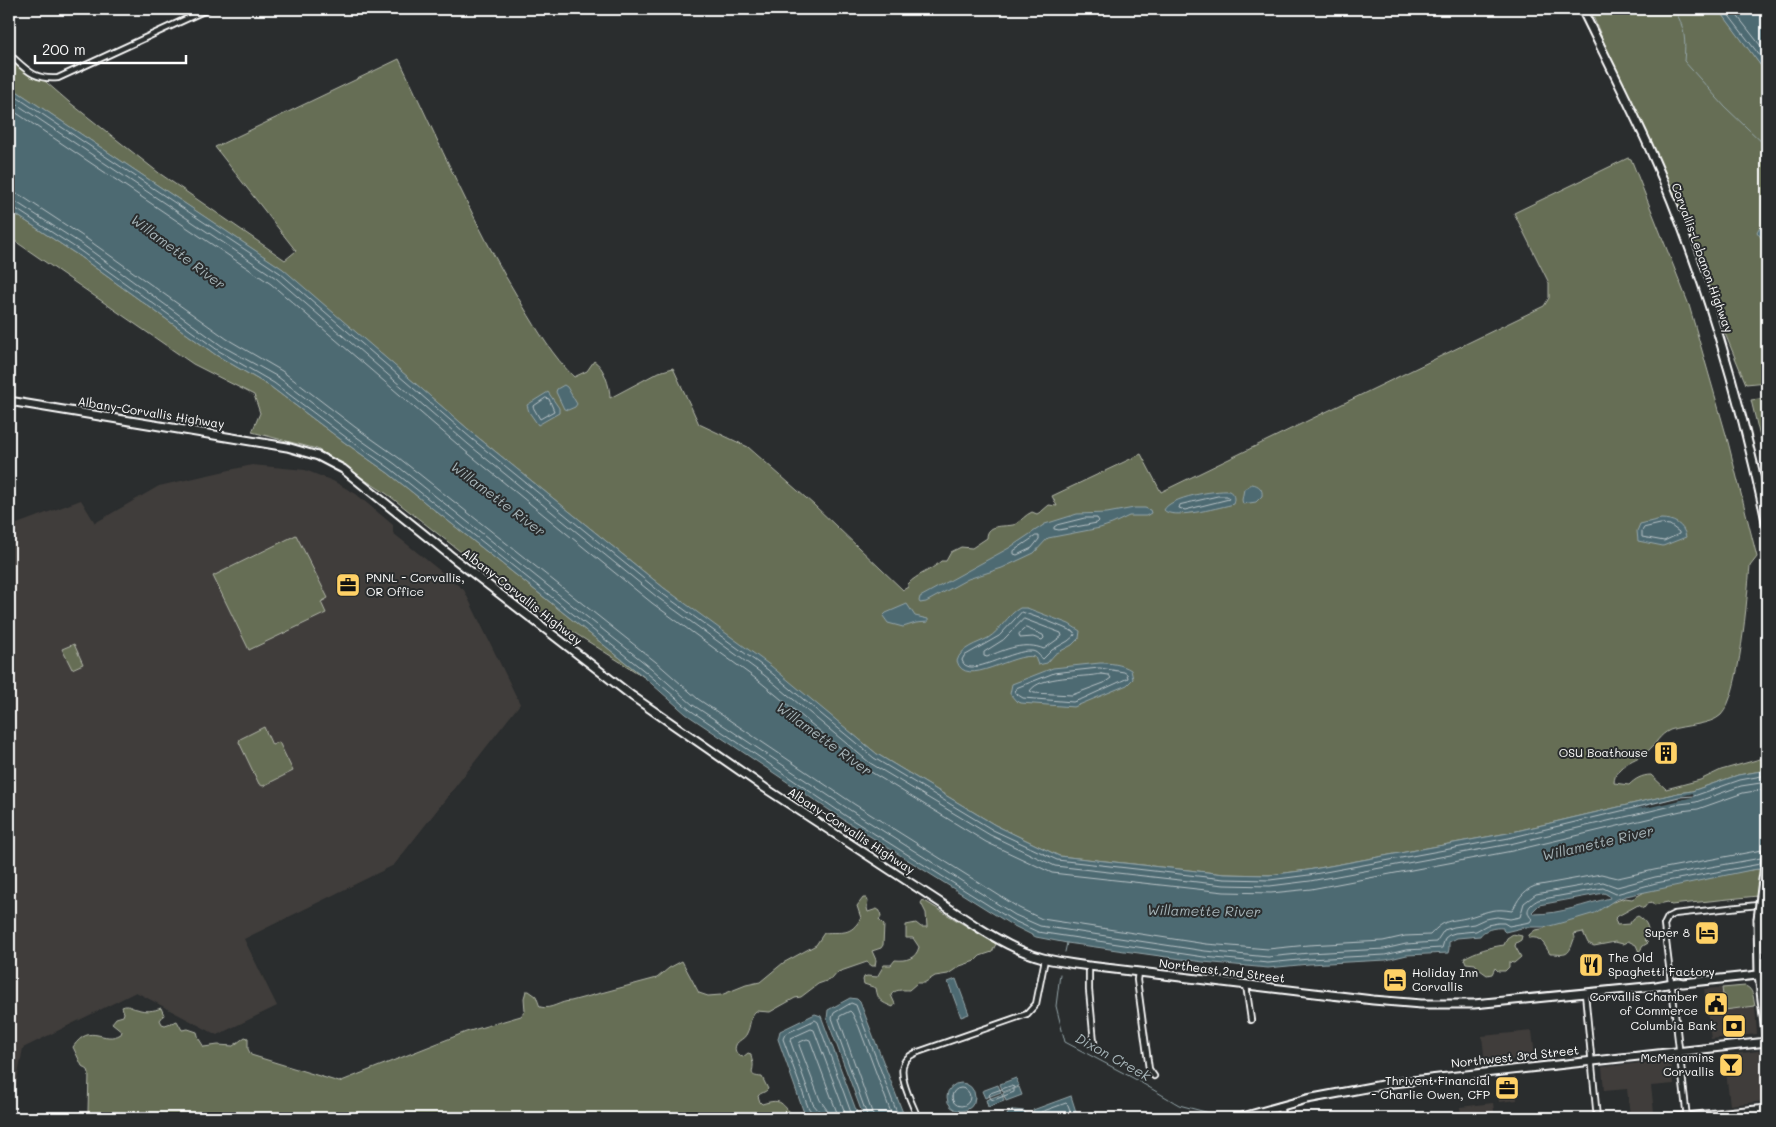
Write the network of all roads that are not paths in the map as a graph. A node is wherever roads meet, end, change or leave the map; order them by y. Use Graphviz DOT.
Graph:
graph roads {
  1 [pos="208,9"];
  2 [pos="1582,9"];
  3 [pos="9,54"];
  4 [pos="9,401"];
  5 [pos="1765,507"];
  6 [pos="1767,526"];
  7 [pos="1767,849"];
  8 [pos="1767,904"];
  9 [pos="976,926"];
  10 [pos="1045,959"];
  11 [pos="1089,966"];
  12 [pos="1138,972"];
  13 [pos="1767,974"];
  14 [pos="1759,975"];
  15 [pos="1246,985"];
  16 [pos="1672,985"];
  17 [pos="1585,994"];
  18 [pos="1251,1020"];
  19 [pos="1767,1041"];
  20 [pos="1094,1042"];
  21 [pos="1680,1052"];
  22 [pos="1592,1061"];
  23 [pos="1154,1076"];
  24 [pos="1280,1106"];
  25 [pos="1767,1109"];
  26 [pos="918,1118"];
  27 [pos="1239,1118"];
  28 [pos="1282,1118"];
  29 [pos="1598,1118"];
  30 [pos="1675,1118"];
  31 [pos="1687,1118"];
  1 -- 3 [label="street"];
  2 -- 5 [label="highway, Corvallis-Lebanon Highway"];
  4 -- 9 [label="highway, Albany-Corvallis Highway"];
  5 -- 6 [label="highway, Corvallis-Lebanon Highway"];
  7 -- 14 [label="highway, bridge"];
  8 -- 16 [label="street"];
  9 -- 10 [label="highway, Northeast 2nd Street"];
  10 -- 11 [label="highway, Northeast 2nd Street"];
  10 -- 26 [label="street"];
  11 -- 12 [label="highway, Northeast 2nd Street"];
  11 -- 20 [label="street"];
  12 -- 15 [label="highway, Northeast 2nd Street"];
  12 -- 23 [label="street"];
  13 -- 14 [label="highway, Northeast 2nd Street"];
  14 -- 16 [label="highway, Northeast 2nd Street"];
  14 -- 19 [label="highway"];
  15 -- 17 [label="highway, Northeast 2nd Street"];
  15 -- 18 [label="street"];
  16 -- 17 [label="highway, Northeast 2nd Street"];
  16 -- 21 [label="street"];
  17 -- 22 [label="street"];
  19 -- 21 [label="highway, Northwest 3rd Street"];
  21 -- 22 [label="highway, Northwest 3rd Street"];
  21 -- 31 [label="street"];
  22 -- 24 [label="highway, Northwest 3rd Street"];
  22 -- 29 [label="street"];
  24 -- 27 [label="highway, Northwest 3rd Street"];
  24 -- 28 [label="street"];
  25 -- 31 [label="highway"];
  30 -- 31 [label="highway"];
}
